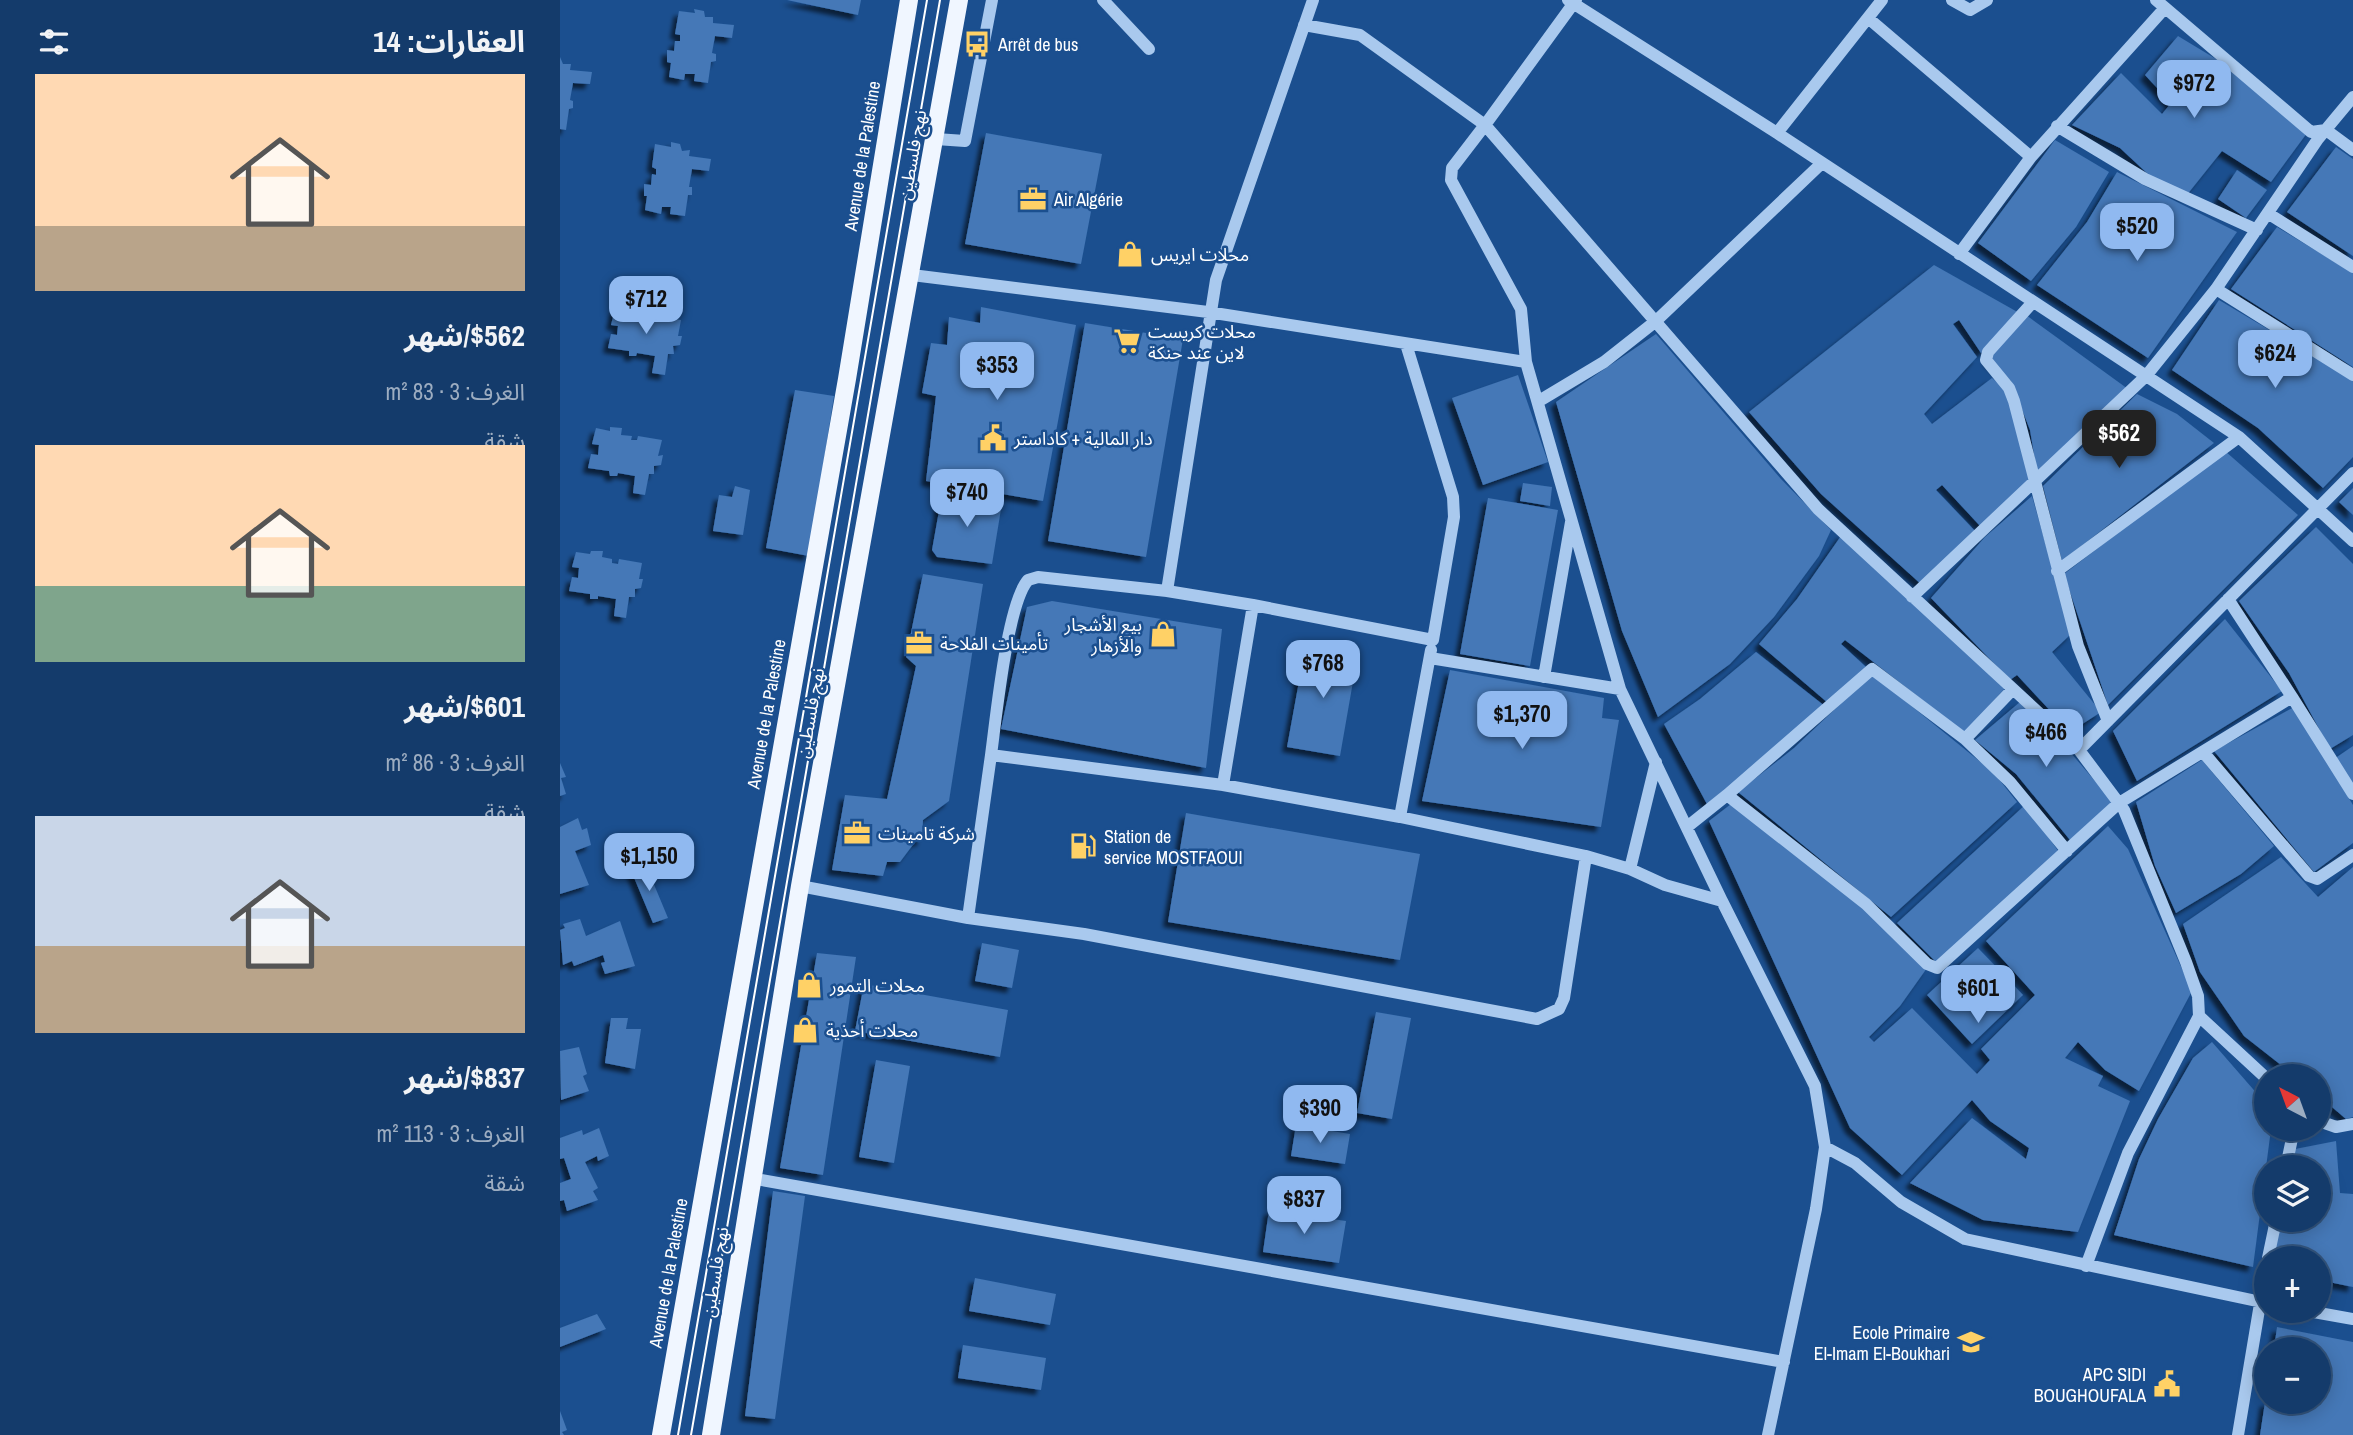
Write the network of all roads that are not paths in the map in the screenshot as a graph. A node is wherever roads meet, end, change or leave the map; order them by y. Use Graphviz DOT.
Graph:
graph roads {
  1 [pos="909,0"];
  2 [pos="959,0"];
  3 [pos="992,0"];
  4 [pos="1103,0"];
  5 [pos="1313,0"];
  6 [pos="1882,0"];
  7 [pos="1952,0"];
  8 [pos="1987,0"];
  9 [pos="1572,1"];
  10 [pos="2160,4"];
  11 [pos="1868,18"];
  12 [pos="1304,24"];
  13 [pos="1149,49"];
  14 [pos="2353,97"];
  15 [pos="1485,125"];
  16 [pos="2057,126"];
  17 [pos="2326,130"];
  18 [pos="1777,133"];
  19 [pos="936,139"];
  20 [pos="2353,150"];
  21 [pos="2031,157"];
  22 [pos="1822,163"];
  23 [pos="2269,214"];
  24 [pos="2258,230"];
  25 [pos="1959,254"];
  26 [pos="2353,267"];
  27 [pos="912,275"];
  28 [pos="2216,289"];
  29 [pos="2033,302"];
  30 [pos="1208,312"];
  31 [pos="1656,321"];
  32 [pos="1406,344"];
  33 [pos="1526,362"];
  34 [pos="2353,375"];
  35 [pos="2146,376"];
  36 [pos="1539,401"];
  37 [pos="2239,437"];
  38 [pos="2353,473"];
  39 [pos="2034,481"];
  40 [pos="2318,509"];
  41 [pos="1572,517"];
  42 [pos="2353,541"];
  43 [pos="2057,571"];
  44 [pos="1167,591"];
  45 [pos="1912,597"];
  46 [pos="2228,599"];
  47 [pos="1254,605"];
  48 [pos="1433,640"];
  49 [pos="1430,658"];
  50 [pos="1544,677"];
  51 [pos="1620,688"];
  52 [pos="2013,690"];
  53 [pos="2292,697"];
  54 [pos="2108,721"];
  55 [pos="1965,739"];
  56 [pos="2079,750"];
  57 [pos="2203,752"];
  58 [pos="991,755"];
  59 [pos="1656,762"];
  60 [pos="1223,785"];
  61 [pos="2353,794"];
  62 [pos="1727,795"];
  63 [pos="2119,803"];
  64 [pos="1400,817"];
  65 [pos="1687,827"];
  66 [pos="2067,851"];
  67 [pos="2353,855"];
  68 [pos="1586,856"];
  69 [pos="1630,869"];
  70 [pos="800,886"];
  71 [pos="1722,901"];
  72 [pos="968,918"];
  73 [pos="2199,1016"];
  74 [pos="2254,1067"];
  75 [pos="2353,1124"];
  76 [pos="2331,1125"];
  77 [pos="1825,1147"];
  78 [pos="750,1178"];
  79 [pos="2086,1266"];
  80 [pos="2254,1301"];
  81 [pos="2331,1315"];
  82 [pos="2353,1319"];
  83 [pos="2259,1323"];
  84 [pos="1784,1362"];
  85 [pos="661,1435"];
  86 [pos="711,1435"];
  87 [pos="1768,1435"];
  88 [pos="2238,1435"];
  1 -- 85 [label="main road, Avenue de la Palestine"];
  2 -- 19 [label="main road, نهج فلسطين"];
  3 -- 19 [label="street"];
  4 -- 13 [label="street"];
  5 -- 12 [label="street"];
  6 -- 11 [label="street"];
  7 -- 8 [label="street"];
  9 -- 15 [label="street"];
  9 -- 18 [label="street"];
  10 -- 16 [label="street"];
  10 -- 17 [label="street"];
  11 -- 18 [label="street"];
  11 -- 21 [label="street"];
  12 -- 15 [label="street"];
  12 -- 30 [label="street"];
  14 -- 17 [label="street"];
  15 -- 31 [label="street"];
  15 -- 33 [label="street"];
  16 -- 21 [label="street"];
  16 -- 24 [label="street"];
  17 -- 20 [label="street"];
  17 -- 23 [label="street"];
  18 -- 22 [label="street"];
  19 -- 27 [label="main road, نهج فلسطين"];
  21 -- 25 [label="street"];
  22 -- 25 [label="street"];
  22 -- 31 [label="street"];
  23 -- 24 [label="street"];
  23 -- 26 [label="street"];
  24 -- 28 [label="street"];
  25 -- 29 [label="street"];
  27 -- 30 [label="street"];
  27 -- 70 [label="main road, نهج فلسطين"];
  28 -- 34 [label="street"];
  28 -- 35 [label="street"];
  29 -- 35 [label="street"];
  29 -- 39 [label="street"];
  30 -- 32 [label="street"];
  30 -- 44 [label="street"];
  31 -- 36 [label="street"];
  31 -- 45 [label="street"];
  32 -- 33 [label="street"];
  32 -- 48 [label="street"];
  33 -- 36 [label="street"];
  35 -- 37 [label="street"];
  35 -- 39 [label="street"];
  36 -- 41 [label="street"];
  37 -- 40 [label="street"];
  37 -- 43 [label="street"];
  38 -- 40 [label="street"];
  39 -- 43 [label="street"];
  39 -- 45 [label="street"];
  40 -- 42 [label="street"];
  40 -- 46 [label="street"];
  41 -- 50 [label="street"];
  41 -- 51 [label="street"];
  43 -- 54 [label="street"];
  44 -- 47 [label="street"];
  44 -- 58 [label="street"];
  45 -- 52 [label="street"];
  46 -- 53 [label="street"];
  46 -- 54 [label="street"];
  47 -- 48 [label="street"];
  47 -- 60 [label="street"];
  48 -- 49 [label="street"];
  49 -- 50 [label="street"];
  49 -- 64 [label="street"];
  50 -- 51 [label="street"];
  51 -- 59 [label="street"];
  52 -- 55 [label="street"];
  52 -- 56 [label="street"];
  53 -- 57 [label="street"];
  53 -- 61 [label="street"];
  54 -- 56 [label="street"];
  55 -- 62 [label="street"];
  55 -- 66 [label="street"];
  56 -- 63 [label="street"];
  57 -- 63 [label="street"];
  57 -- 67 [label="street"];
  58 -- 60 [label="street"];
  58 -- 72 [label="street"];
  59 -- 65 [label="street"];
  59 -- 69 [label="street"];
  60 -- 64 [label="street"];
  62 -- 65 [label="street"];
  62 -- 66 [label="street"];
  63 -- 66 [label="street"];
  63 -- 73 [label="street"];
  64 -- 68 [label="street"];
  65 -- 71 [label="street"];
  68 -- 69 [label="street"];
  68 -- 72 [label="street"];
  69 -- 71 [label="street"];
  70 -- 72 [label="street"];
  70 -- 78 [label="main road, نهج فلسطين"];
  71 -- 77 [label="street"];
  73 -- 74 [label="street"];
  73 -- 79 [label="street"];
  75 -- 76 [label="street"];
  77 -- 79 [label="street"];
  77 -- 84 [label="street"];
  78 -- 84 [label="street"];
  78 -- 86 [label="main road, نهج فلسطين"];
  79 -- 80 [label="street"];
  81 -- 82 [label="street"];
  83 -- 88 [label="street"];
  84 -- 87 [label="street"];
}
